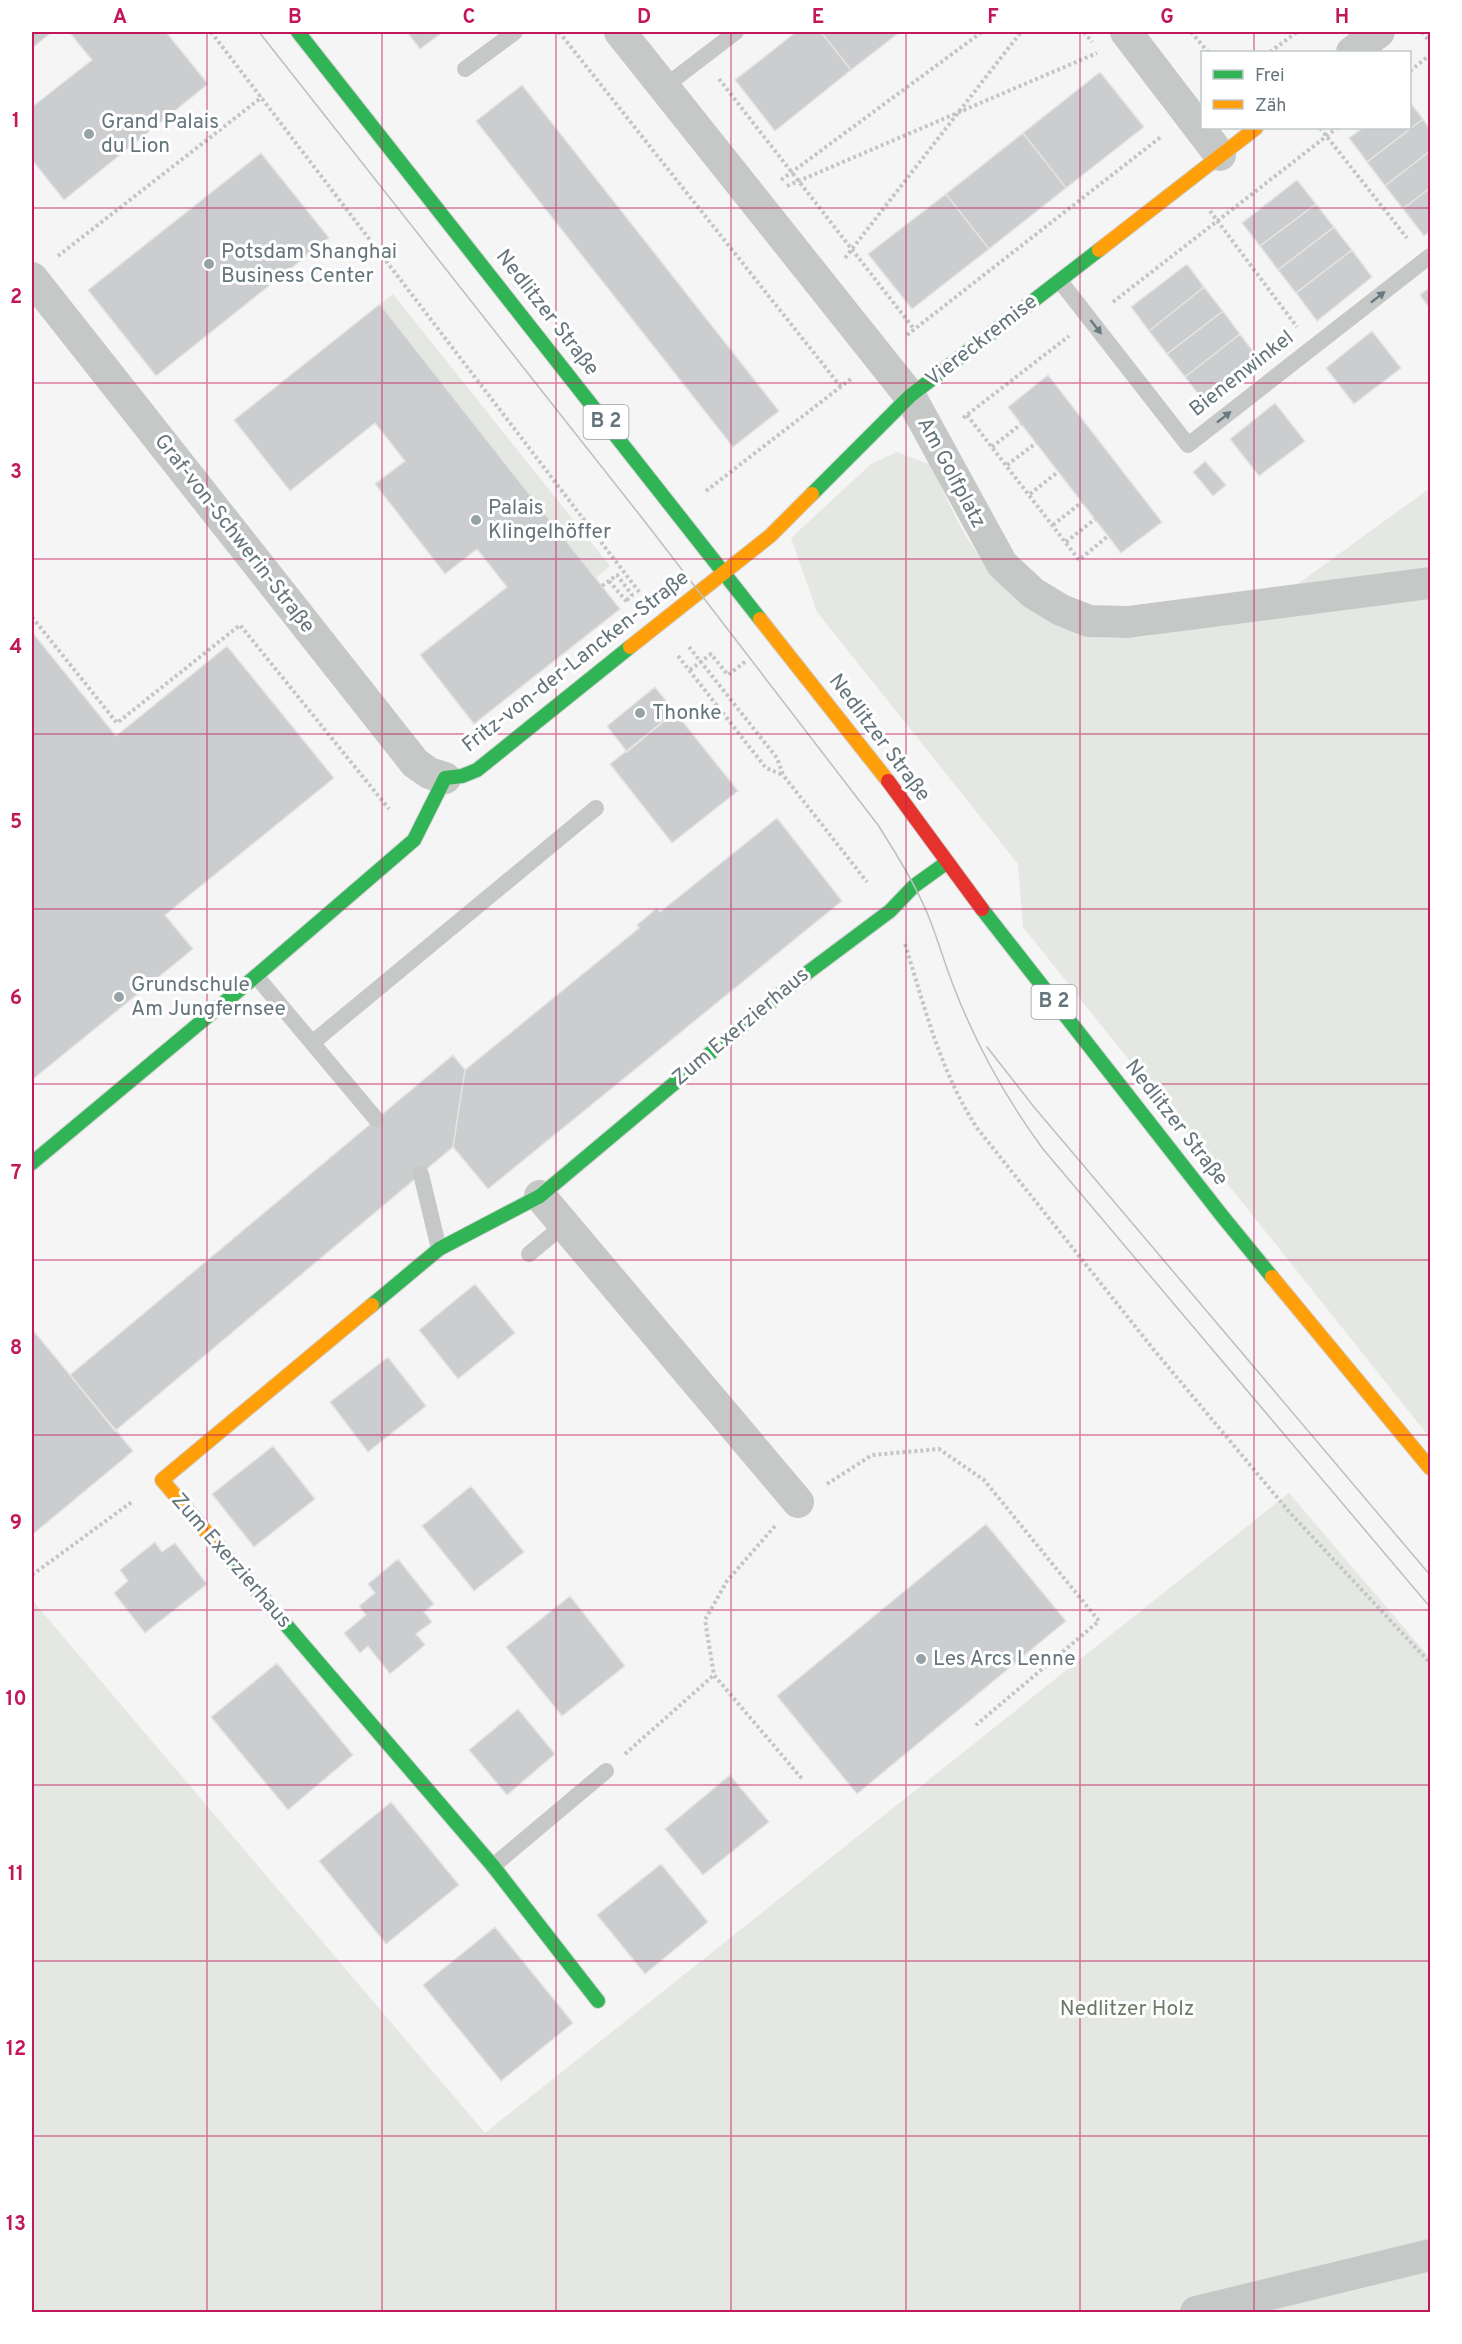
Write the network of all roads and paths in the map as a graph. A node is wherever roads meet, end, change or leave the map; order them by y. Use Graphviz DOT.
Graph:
graph roads {
  1 [pos="211,32"];
  2 [pos="298,32"];
  3 [pos="515,32"];
  4 [pos="559,32"];
  5 [pos="620,32"];
  6 [pos="736,32"];
  7 [pos="982,32"];
  8 [pos="1021,32"];
  9 [pos="1191,32"];
  10 [pos="1297,32"];
  11 [pos="1379,32"];
  12 [pos="1422,32"];
  13 [pos="1128,35"];
  14 [pos="1431,42"];
  15 [pos="1207,51"];
  16 [pos="1271,51"];
  17 [pos="1354,51"];
  18 [pos="1431,55"];
  19 [pos="702,58"];
  20 [pos="465,69"];
  21 [pos="1411,70"];
  22 [pos="664,87"];
  23 [pos="262,97"];
  24 [pos="958,113"];
  25 [pos="1190,115"];
  26 [pos="1255,129"];
  27 [pos="1321,129"];
  28 [pos="1336,129"];
  29 [pos="1327,136"];
  30 [pos="1220,155"];
  31 [pos="791,172"];
  32 [pos="798,181"];
  33 [pos="1187,181"];
  34 [pos="754,200"];
  35 [pos="1217,221"];
  36 [pos="851,249"];
  37 [pos="1428,258"];
  38 [pos="41,270"];
  39 [pos="1060,281"];
  40 [pos="822,286"];
  41 [pos="1090,319"];
  42 [pos="914,329"];
  43 [pos="1313,348"];
  44 [pos="879,357"];
  45 [pos="841,387"];
  46 [pos="910,396"];
  47 [pos="968,415"];
  48 [pos="1021,424"];
  49 [pos="931,436"];
  50 [pos="1036,443"];
  51 [pos="992,447"];
  52 [pos="1007,465"];
  53 [pos="1058,472"];
  54 [pos="705,492"];
  55 [pos="1030,494"];
  56 [pos="1082,502"];
  57 [pos="1095,519"];
  58 [pos="1053,525"];
  59 [pos="1108,536"];
  60 [pos="1066,542"];
  61 [pos="724,572"];
  62 [pos="609,580"];
  63 [pos="1431,583"];
  64 [pos="602,586"];
  65 [pos="32,617"];
  66 [pos="662,622"];
  67 [pos="775,638"];
  68 [pos="701,661"];
  69 [pos="690,670"];
  70 [pos="783,775"];
  71 [pos="445,778"];
  72 [pos="596,808"];
  73 [pos="414,840"];
  74 [pos="946,863"];
  75 [pos="890,911"];
  76 [pos="256,976"];
  77 [pos="312,1043"];
  78 [pos="376,1119"];
  79 [pos="32,1162"];
  80 [pos="421,1174"];
  81 [pos="540,1196"];
  82 [pos="564,1225"];
  83 [pos="440,1249"];
  84 [pos="529,1254"];
  85 [pos="1431,1468"];
  86 [pos="162,1480"];
  87 [pos="798,1502"];
  88 [pos="32,1575"];
  89 [pos="1431,1663"];
  90 [pos="714,1675"];
  91 [pos="976,1725"];
  92 [pos="606,1771"];
  93 [pos="803,1780"];
  94 [pos="493,1866"];
  95 [pos="598,2001"];
  96 [pos="1431,2255"];
  97 [pos="1196,2313"];
  1 -- 23 [label="path"];
  2 -- 61 [label="street, Nedlitzer Straße / B 2"];
  3 -- 20 [label="lane"];
  4 -- 45 [label="path"];
  5 -- 22 [label="street, Am Golfplatz"];
  6 -- 19 [label="lane"];
  7 -- 31 [label="path"];
  8 -- 24 [label="path"];
  9 -- 15 [label="path"];
  10 -- 16 [label="path"];
  11 -- 17 [label="street"];
  12 -- 14 [label="path"];
  13 -- 24 [label="path"];
  13 -- 25 [label="street"];
  18 -- 21 [label="path"];
  19 -- 22 [label="lane"];
  19 -- 31 [label="path"];
  22 -- 34 [label="street, Am Golfplatz"];
  23 -- 38 [label="path"];
  23 -- 66 [label="path"];
  24 -- 32 [label="path"];
  24 -- 36 [label="path"];
  25 -- 30 [label="street"];
  25 -- 42 [label="path"];
  26 -- 30 [label="street, Viereckremise"];
  27 -- 29 [label="path"];
  28 -- 29 [label="path"];
  29 -- 35 [label="path"];
  29 -- 37 [label="path"];
  30 -- 33 [label="street, Viereckremise"];
  31 -- 32 [label="path"];
  31 -- 34 [label="path"];
  32 -- 34 [label="path"];
  32 -- 36 [label="path"];
  33 -- 35 [label="path"];
  33 -- 39 [label="street, Viereckremise"];
  34 -- 40 [label="street, Am Golfplatz"];
  35 -- 41 [label="path"];
  35 -- 43 [label="path"];
  36 -- 40 [label="path"];
  36 -- 42 [label="path"];
  43 -- 37 [label="lane, Bienenwinkel, one-way"];
  38 -- 71 [label="street, Graf-von-Schwerin-Straße"];
  39 -- 41 [label="lane, Bienenwinkel"];
  39 -- 46 [label="street, Viereckremise"];
  40 -- 44 [label="street, Am Golfplatz"];
  41 -- 43 [label="lane, Bienenwinkel, one-way"];
  41 -- 47 [label="path"];
  42 -- 44 [label="path"];
  44 -- 45 [label="path"];
  44 -- 46 [label="street, Am Golfplatz"];
  45 -- 54 [label="path"];
  46 -- 49 [label="street, Am Golfplatz"];
  46 -- 61 [label="street, Viereckremise"];
  47 -- 49 [label="path"];
  47 -- 51 [label="path"];
  48 -- 51 [label="path"];
  49 -- 63 [label="street, Am Golfplatz"];
  50 -- 52 [label="path"];
  51 -- 52 [label="path"];
  52 -- 55 [label="path"];
  53 -- 55 [label="path"];
  55 -- 58 [label="path"];
  56 -- 58 [label="path"];
  57 -- 60 [label="path"];
  58 -- 60 [label="path"];
  59 -- 60 [label="path"];
  61 -- 66 [label="street, Fritz-von-der-Lancken-Straße"];
  61 -- 67 [label="street, Nedlitzer Straße / B 2"];
  62 -- 62 [label="path"];
  62 -- 64 [label="path"];
  65 -- 73 [label="path"];
  66 -- 68 [label="path"];
  66 -- 69 [label="path"];
  66 -- 71 [label="street, Fritz-von-der-Lancken-Straße"];
  67 -- 68 [label="path"];
  67 -- 74 [label="street, Nedlitzer Straße / B 2"];
  68 -- 69 [label="path"];
  68 -- 70 [label="path"];
  69 -- 70 [label="path"];
  70 -- 75 [label="path"];
  71 -- 73 [label="street"];
  72 -- 77 [label="lane"];
  73 -- 76 [label="street"];
  74 -- 75 [label="street, Zum Exerzierhaus"];
  74 -- 85 [label="street, Nedlitzer Straße / B 2"];
  75 -- 81 [label="street, Zum Exerzierhaus"];
  75 -- 89 [label="path"];
  76 -- 77 [label="lane"];
  76 -- 79 [label="street"];
  77 -- 78 [label="lane"];
  80 -- 83 [label="lane"];
  81 -- 82 [label="street"];
  81 -- 83 [label="street, Zum Exerzierhaus"];
  82 -- 84 [label="lane"];
  82 -- 87 [label="street"];
  83 -- 86 [label="street, Zum Exerzierhaus"];
  86 -- 88 [label="path"];
  86 -- 94 [label="street, Zum Exerzierhaus"];
  87 -- 90 [label="path"];
  87 -- 91 [label="path"];
  90 -- 92 [label="path"];
  90 -- 93 [label="path"];
  92 -- 94 [label="lane"];
  94 -- 95 [label="street, Zum Exerzierhaus"];
  96 -- 97 [label="street"];
}
